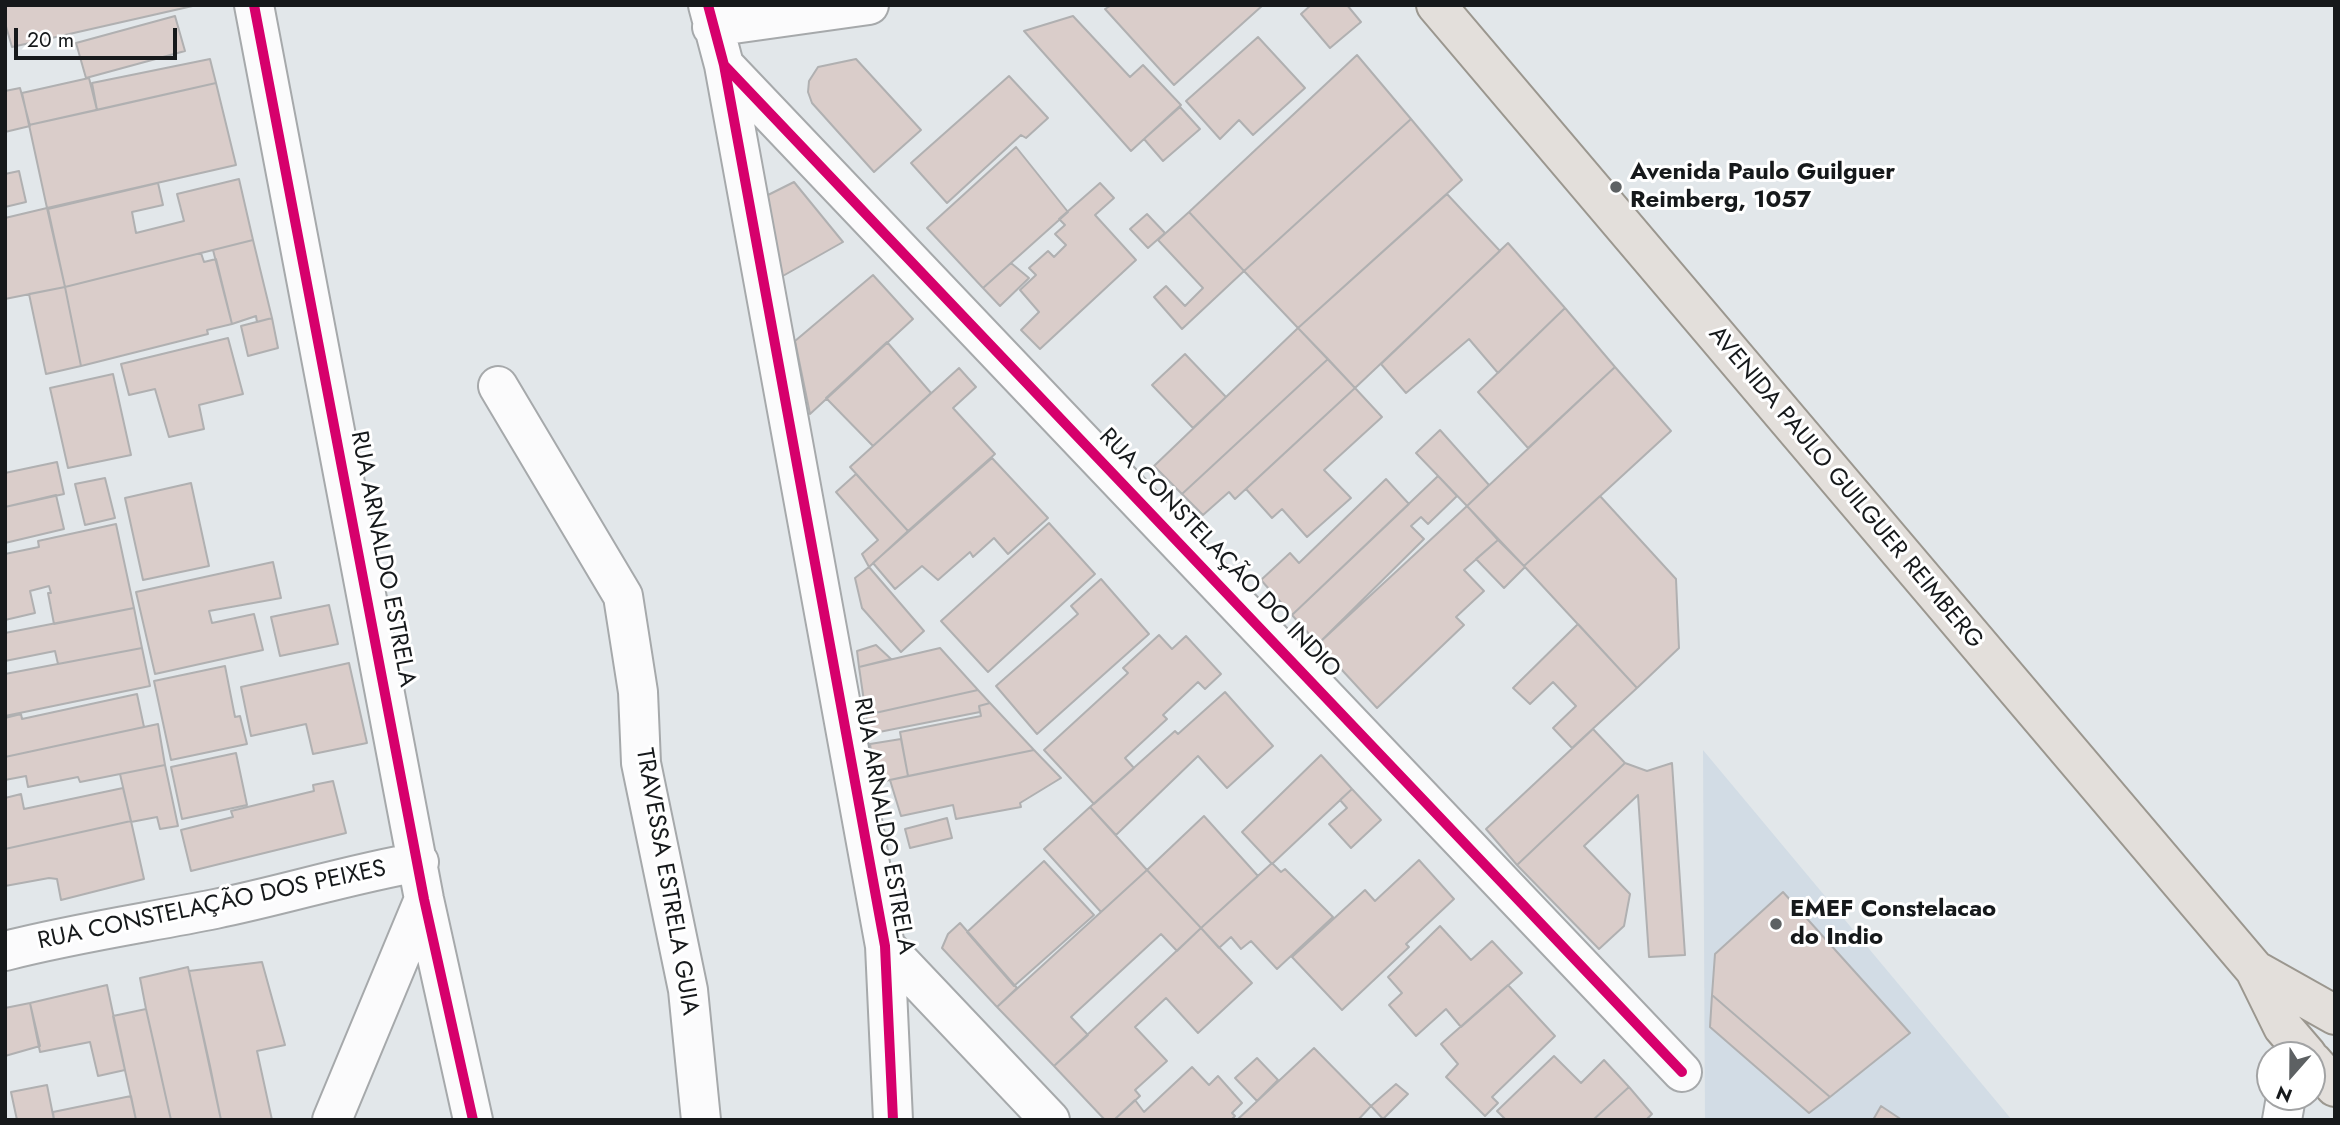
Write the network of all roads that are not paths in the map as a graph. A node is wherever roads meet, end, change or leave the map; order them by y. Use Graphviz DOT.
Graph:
graph roads {
  1 [pos="254,5"];
  2 [pos="869,5"];
  3 [pos="1436,5"];
  4 [pos="710,16"];
  5 [pos="724,65"];
  6 [pos="498,386"];
  7 [pos="421,881"];
  8 [pos="885,946"];
  9 [pos="5,951"];
  10 [pos="2255,970"];
  11 [pos="2335,1015"];
  12 [pos="2293,1041"];
  13 [pos="1682,1072"];
  14 [pos="332,1120"];
  15 [pos="473,1120"];
  16 [pos="701,1120"];
  17 [pos="894,1120"];
  18 [pos="1050,1120"];
  1 -- 7 [label="street, RUA ARNALDO ESTRELA"];
  2 -- 4 [label="street"];
  3 -- 10 [label="main road, AVENIDA PAULO GUILGUER REIMBERG"];
  4 -- 5 [label="street, RUA ARNALDO ESTRELA"];
  5 -- 8 [label="street, RUA ARNALDO ESTRELA"];
  5 -- 13 [label="street, RUA CONSTELAÇÃO DO INDIO"];
  6 -- 16 [label="street, TRAVESSA ESTRELA GUIA"];
  7 -- 9 [label="street, RUA CONSTELAÇÃO DOS PEIXES"];
  7 -- 14 [label="street"];
  7 -- 15 [label="street, RUA ARNALDO ESTRELA"];
  8 -- 17 [label="street, RUA ARNALDO ESTRELA"];
  8 -- 18 [label="street"];
  10 -- 11 [label="main road, AVENIDA PAULO GUILGUER REIMBERG"];
  10 -- 12 [label="main road, AVENIDA PAULO GUILGUER REIMBERG"];
}
